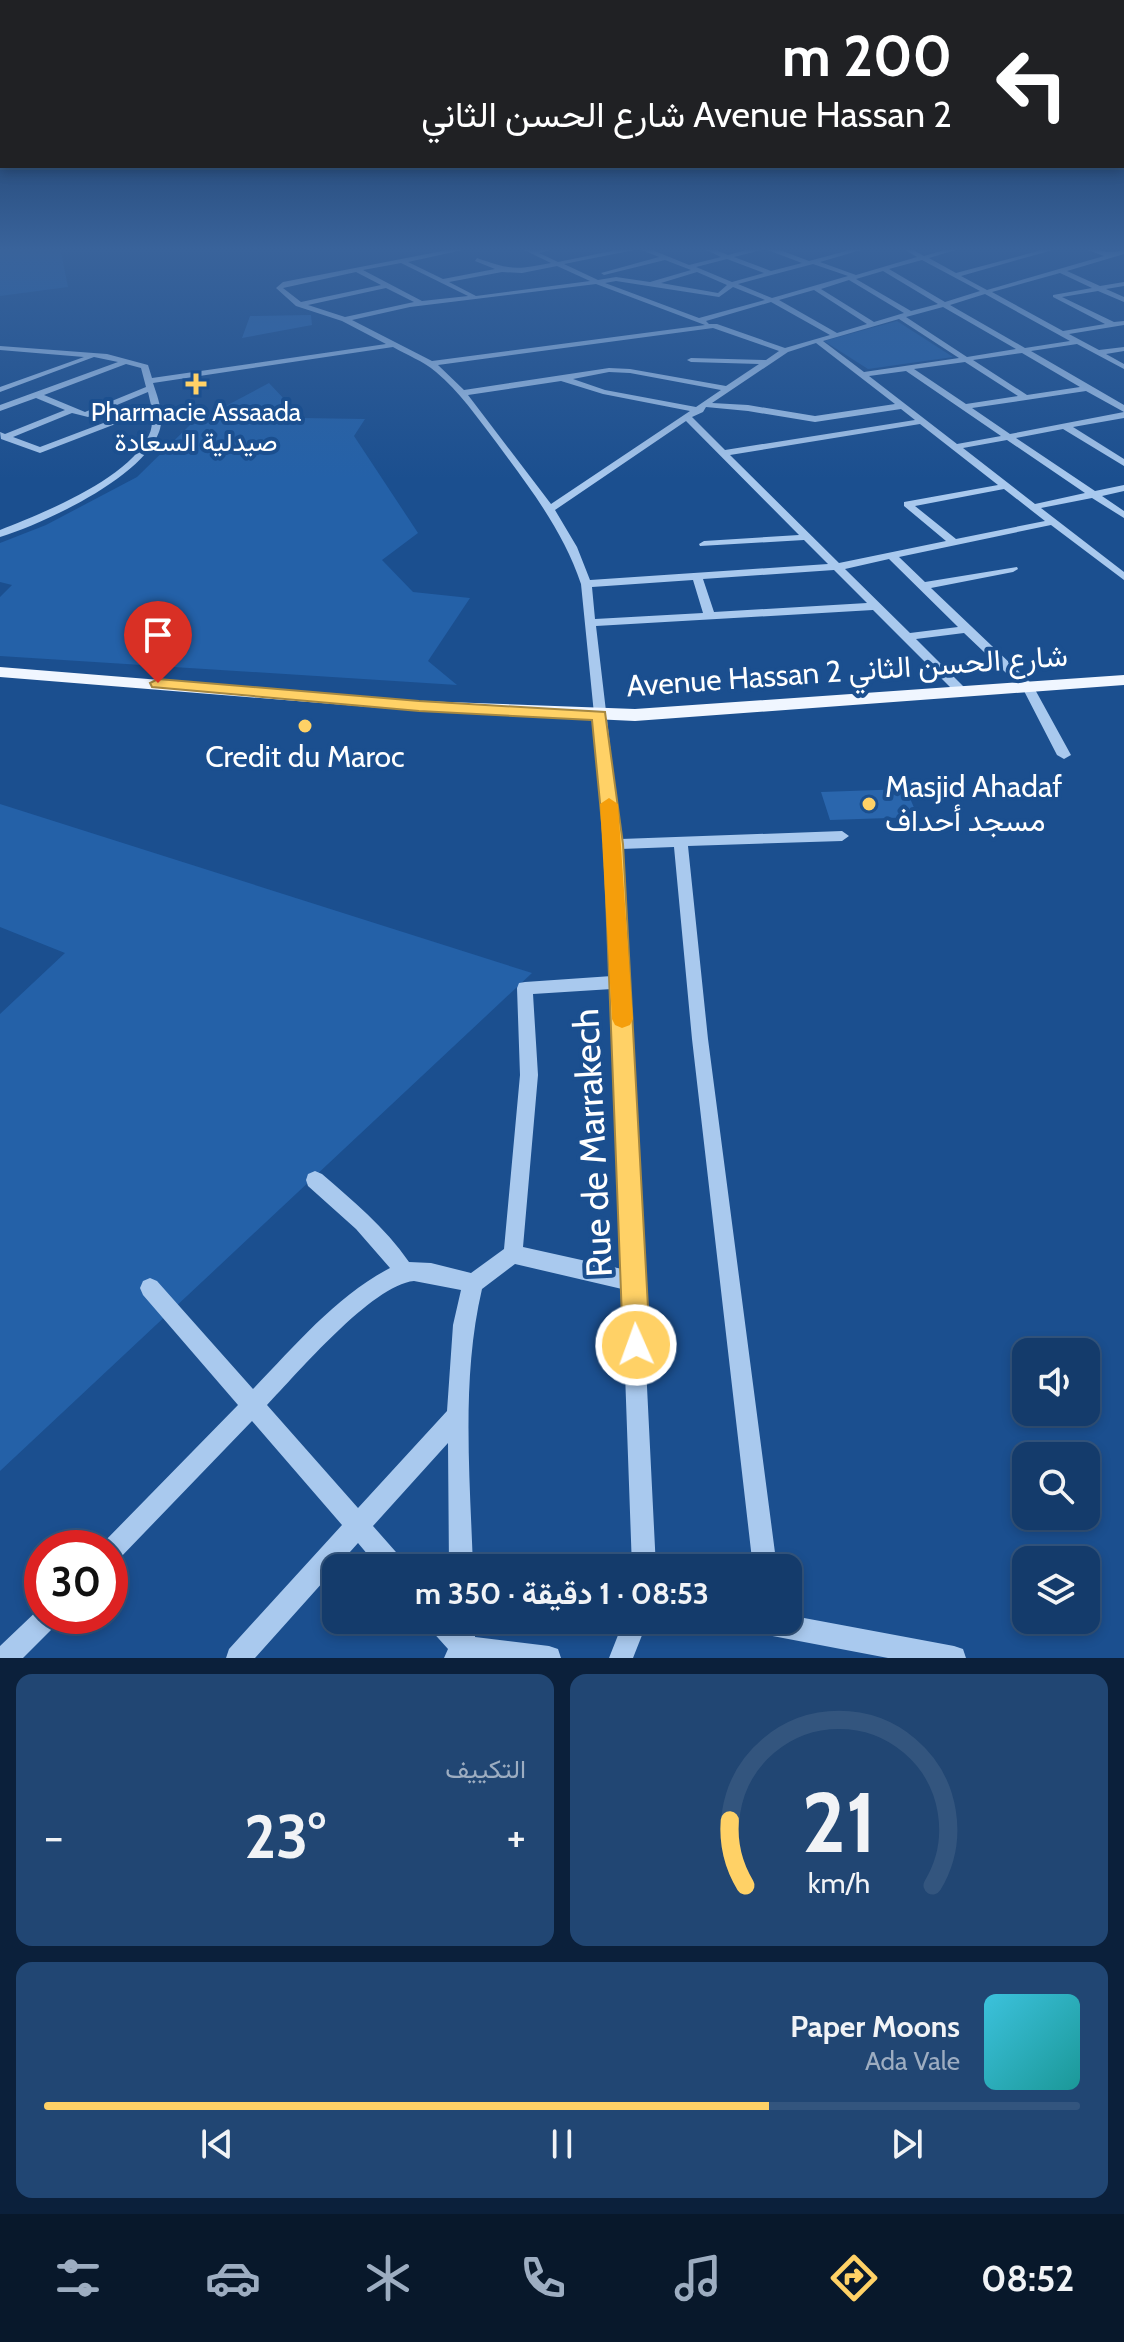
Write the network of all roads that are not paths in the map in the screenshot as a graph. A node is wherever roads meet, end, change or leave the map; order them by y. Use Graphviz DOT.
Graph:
graph roads {
  1 [pos="355,324"];
  2 [pos="710,324"];
  3 [pos="817,324"];
  4 [pos="871,324"];
  5 [pos="912,324"];
  6 [pos="975,324"];
  7 [pos="1046,324"];
  8 [pos="1116,324"];
  9 [pos="1113,325"];
  10 [pos="714,326"];
  11 [pos="1062,333"];
  12 [pos="836,335"];
  13 [pos="817,340"];
  14 [pos="1078,342"];
  15 [pos="392,345"];
  16 [pos="0,348"];
  17 [pos="1124,349"];
  18 [pos="23,350"];
  19 [pos="785,350"];
  20 [pos="1021,351"];
  21 [pos="1098,353"];
  22 [pos="94,355"];
  23 [pos="0,358"];
  24 [pos="691,360"];
  25 [pos="965,360"];
  26 [pos="129,361"];
  27 [pos="769,362"];
  28 [pos="431,364"];
  29 [pos="1124,367"];
  30 [pos="907,368"];
  31 [pos="862,375"];
  32 [pos="562,378"];
  33 [pos="148,385"];
  34 [pos="1087,388"];
  35 [pos="730,389"];
  36 [pos="0,390"];
  37 [pos="463,393"];
  38 [pos="37,395"];
  39 [pos="1025,397"];
  40 [pos="155,406"];
  41 [pos="902,406"];
  42 [pos="703,407"];
  43 [pos="965,407"];
  44 [pos="0,408"];
  45 [pos="1124,409"];
  46 [pos="72,410"];
  47 [pos="1124,415"];
  48 [pos="688,418"];
  49 [pos="922,421"];
  50 [pos="1063,425"];
  51 [pos="2,436"];
  52 [pos="1007,436"];
  53 [pos="16,441"];
  54 [pos="955,447"];
  55 [pos="0,448"];
  56 [pos="1124,448"];
  57 [pos="1106,452"];
  58 [pos="723,453"];
  59 [pos="1124,463"];
  60 [pos="1006,486"];
  61 [pos="1124,488"];
  62 [pos="1093,494"];
  63 [pos="1033,507"];
  64 [pos="550,509"];
  65 [pos="1124,515"];
  66 [pos="1052,522"];
  67 [pos="0,534"];
  68 [pos="807,537"];
  69 [pos="954,543"];
  70 [pos="704,544"];
  71 [pos="892,556"];
  72 [pos="837,567"];
  73 [pos="1013,569"];
  74 [pos="697,577"];
  75 [pos="1124,577"];
  76 [pos="586,584"];
  77 [pos="924,586"];
  78 [pos="877,606"];
  79 [pos="710,617"];
  80 [pos="591,623"];
  81 [pos="967,629"];
  82 [pos="908,637"];
  83 [pos="0,672"];
  84 [pos="1124,680"];
  85 [pos="1028,687"];
  86 [pos="962,692"];
  87 [pos="599,715"];
  88 [pos="1064,755"];
  89 [pos="842,836"];
  90 [pos="614,844"];
  91 [pos="681,844"];
  92 [pos="621,982"];
  93 [pos="315,1180"];
  94 [pos="513,1254"];
  95 [pos="404,1272"];
  96 [pos="634,1282"];
  97 [pos="473,1283"];
  98 [pos="150,1288"];
  99 [pos="255,1405"];
  100 [pos="458,1415"];
  101 [pos="357,1524"];
  102 [pos="128,1534"];
  103 [pos="383,1554"];
  104 [pos="461,1554"];
  105 [pos="644,1554"];
  106 [pos="763,1554"];
  107 [pos="802,1628"];
  108 [pos="29,1634"];
  109 [pos="447,1634"];
  110 [pos="630,1634"];
  111 [pos="459,1653"];
  112 [pos="6,1658"];
  113 [pos="238,1658"];
  114 [pos="549,1658"];
  115 [pos="621,1658"];
  116 [pos="954,1658"];
  1 -- 15 [label="street, Rue de Marrakech"];
  2 -- 10 [label="street"];
  3 -- 12 [label="street"];
  4 -- 12 [label="street"];
  5 -- 25 [label="street"];
  6 -- 20 [label="street"];
  7 -- 11 [label="street"];
  8 -- 9 [label="street"];
  9 -- 11 [label="street"];
  10 -- 19 [label="street"];
  10 -- 28 [label="street"];
  11 -- 14 [label="street"];
  12 -- 13 [label="street"];
  13 -- 19 [label="street"];
  13 -- 31 [label="street"];
  14 -- 20 [label="street"];
  14 -- 21 [label="street"];
  15 -- 28 [label="street, Rue de Marrakech"];
  15 -- 33 [label="street"];
  16 -- 18 [label="street"];
  17 -- 21 [label="street"];
  18 -- 22 [label="street"];
  18 -- 23 [label="street"];
  19 -- 27 [label="street"];
  20 -- 25 [label="street"];
  20 -- 34 [label="street"];
  21 -- 29 [label="street"];
  22 -- 26 [label="street"];
  22 -- 36 [label="street"];
  24 -- 27 [label="street"];
  25 -- 30 [label="street"];
  25 -- 39 [label="street"];
  26 -- 33 [label="street"];
  26 -- 38 [label="street"];
  27 -- 35 [label="street"];
  28 -- 37 [label="street, Rue de Marrakech"];
  30 -- 31 [label="street"];
  30 -- 43 [label="street"];
  31 -- 41 [label="street"];
  32 -- 35 [label="street"];
  32 -- 37 [label="street"];
  32 -- 42 [label="street"];
  33 -- 40 [label="street"];
  33 -- 46 [label="street"];
  34 -- 39 [label="street"];
  34 -- 45 [label="street"];
  35 -- 42 [label="street"];
  37 -- 64 [label="street, Rue de Marrakech"];
  38 -- 44 [label="street"];
  38 -- 46 [label="street"];
  39 -- 43 [label="street"];
  40 -- 53 [label="street"];
  40 -- 67 [label="street"];
  41 -- 42 [label="street"];
  41 -- 49 [label="street"];
  42 -- 48 [label="street"];
  43 -- 52 [label="street"];
  46 -- 51 [label="street"];
  47 -- 50 [label="street"];
  48 -- 58 [label="street"];
  48 -- 64 [label="street"];
  49 -- 54 [label="street"];
  49 -- 58 [label="street"];
  50 -- 52 [label="street"];
  50 -- 57 [label="street"];
  51 -- 53 [label="street"];
  52 -- 54 [label="street"];
  52 -- 62 [label="street"];
  53 -- 55 [label="street"];
  54 -- 60 [label="street"];
  56 -- 57 [label="street"];
  57 -- 59 [label="street"];
  58 -- 68 [label="street"];
  60 -- 63 [label="street"];
  60 -- 69 [label="street"];
  61 -- 62 [label="street"];
  62 -- 63 [label="street"];
  62 -- 65 [label="street"];
  63 -- 66 [label="street"];
  64 -- 76 [label="street, Rue de Marrakech"];
  66 -- 69 [label="street"];
  66 -- 75 [label="street"];
  68 -- 70 [label="street"];
  68 -- 72 [label="street"];
  69 -- 71 [label="street"];
  71 -- 72 [label="street"];
  71 -- 77 [label="street"];
  72 -- 74 [label="street"];
  72 -- 78 [label="street"];
  73 -- 77 [label="street"];
  74 -- 76 [label="street"];
  74 -- 79 [label="street"];
  76 -- 80 [label="street, Rue de Marrakech"];
  77 -- 81 [label="street"];
  78 -- 79 [label="street"];
  78 -- 82 [label="street"];
  79 -- 80 [label="street"];
  80 -- 87 [label="street, Rue de Marrakech"];
  81 -- 82 [label="street"];
  81 -- 85 [label="street"];
  82 -- 86 [label="street"];
  83 -- 87 [label="main road, Avenue Hassan 2 شارع الحسن الثاني"];
  84 -- 85 [label="main road, Avenue Hassan 2 شارع الحسن الثاني"];
  85 -- 86 [label="main road, Avenue Hassan 2 شارع الحسن الثاني"];
  85 -- 88 [label="street"];
  86 -- 87 [label="main road, Avenue Hassan 2 شارع الحسن الثاني"];
  87 -- 90 [label="street, Rue de Marrakech"];
  89 -- 91 [label="street"];
  90 -- 91 [label="street"];
  90 -- 92 [label="street, Rue de Marrakech"];
  91 -- 106 [label="street"];
  92 -- 94 [label="street"];
  92 -- 96 [label="street, Rue de Marrakech"];
  93 -- 95 [label="street"];
  94 -- 96 [label="street"];
  94 -- 97 [label="street"];
  95 -- 97 [label="street"];
  95 -- 99 [label="street"];
  96 -- 105 [label="street, Rue de Marrakech"];
  97 -- 100 [label="street"];
  98 -- 99 [label="street"];
  99 -- 101 [label="street"];
  99 -- 102 [label="street"];
  100 -- 101 [label="street"];
  100 -- 104 [label="street"];
  101 -- 103 [label="street"];
  101 -- 113 [label="street"];
  107 -- 116 [label="street"];
  108 -- 112 [label="street"];
  109 -- 111 [label="street"];
  110 -- 115 [label="street"];
  111 -- 114 [label="street"];
}
